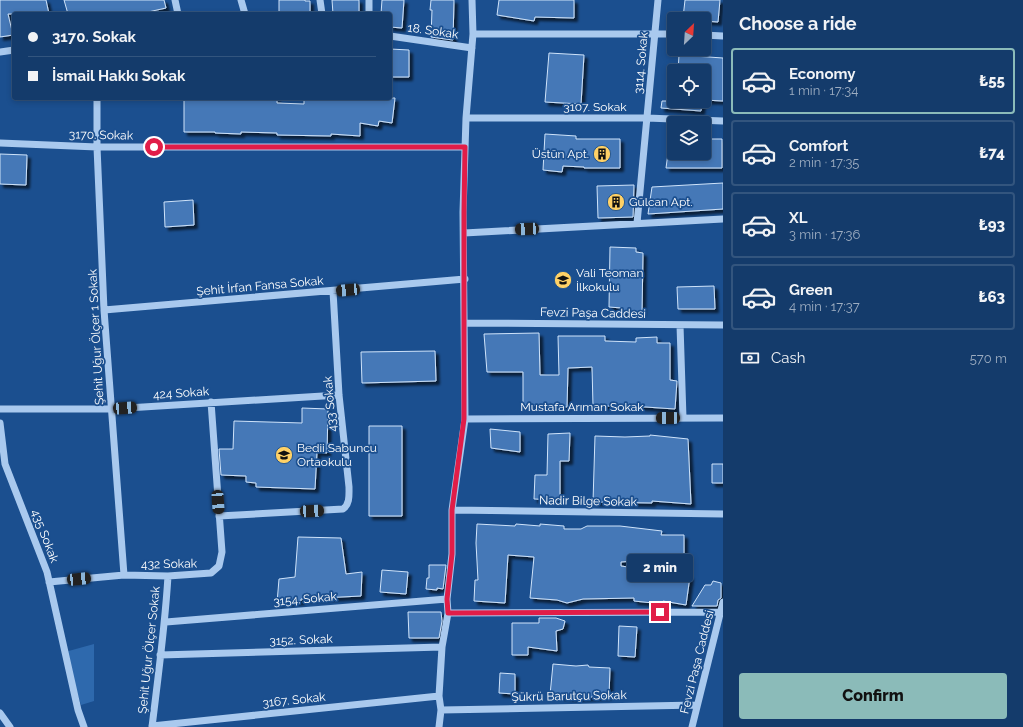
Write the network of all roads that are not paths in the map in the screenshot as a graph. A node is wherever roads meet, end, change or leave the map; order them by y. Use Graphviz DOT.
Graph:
graph roads {
  1 [pos="175,0"];
  2 [pos="241,0"];
  3 [pos="320,0"];
  4 [pos="369,0"];
  5 [pos="472,0"];
  6 [pos="658,0"];
  7 [pos="178,12"];
  8 [pos="244,12"];
  9 [pos="322,12"];
  10 [pos="369,12"];
  11 [pos="473,34"];
  12 [pos="654,34"];
  13 [pos="667,34"];
  14 [pos="711,35"];
  15 [pos="392,36"];
  16 [pos="723,36"];
  17 [pos="472,48"];
  18 [pos="12,50"];
  19 [pos="0,52"];
  20 [pos="97,100"];
  21 [pos="466,118"];
  22 [pos="647,118"];
  23 [pos="723,122"];
  24 [pos="0,143"];
  25 [pos="97,147"];
  26 [pos="465,147"];
  27 [pos="723,219"];
  28 [pos="637,223"];
  29 [pos="464,233"];
  30 [pos="464,280"];
  31 [pos="333,291"];
  32 [pos="104,310"];
  33 [pos="464,323"];
  34 [pos="680,325"];
  35 [pos="723,325"];
  36 [pos="338,395"];
  37 [pos="211,402"];
  38 [pos="111,408"];
  39 [pos="0,409"];
  40 [pos="683,418"];
  41 [pos="723,418"];
  42 [pos="464,419"];
  43 [pos="0,423"];
  44 [pos="452,510"];
  45 [pos="723,514"];
  46 [pos="219,516"];
  47 [pos="124,575"];
  48 [pos="168,576"];
  49 [pos="49,582"];
  50 [pos="447,599"];
  51 [pos="723,602"];
  52 [pos="720,612"];
  53 [pos="448,613"];
  54 [pos="166,622"];
  55 [pos="442,647"];
  56 [pos="160,655"];
  57 [pos="439,696"];
  58 [pos="697,705"];
  59 [pos="441,710"];
  60 [pos="0,713"];
  61 [pos="10,727"];
  62 [pos="84,727"];
  63 [pos="152,727"];
  64 [pos="439,727"];
  65 [pos="692,727"];
  1 -- 7 [label="street"];
  2 -- 8 [label="street"];
  3 -- 9 [label="street"];
  4 -- 10 [label="street"];
  5 -- 11 [label="street"];
  6 -- 12 [label="street, 3114. Sokak"];
  11 -- 12 [label="street"];
  11 -- 17 [label="street"];
  12 -- 13 [label="street"];
  12 -- 22 [label="street, 3114. Sokak"];
  14 -- 16 [label="street"];
  15 -- 17 [label="street, 18. Sokak"];
  17 -- 21 [label="street"];
  18 -- 19 [label="street"];
  20 -- 25 [label="street, Şehit Uğur Ölçer 1 Sokak"];
  21 -- 22 [label="street, 3107. Sokak"];
  21 -- 26 [label="street"];
  22 -- 23 [label="street, 3107. Sokak"];
  22 -- 28 [label="street, 3114. Sokak"];
  24 -- 25 [label="street, 3170. Sokak"];
  25 -- 26 [label="street, 3170. Sokak"];
  25 -- 32 [label="street, Şehit Uğur Ölçer 1 Sokak"];
  26 -- 29 [label="street"];
  27 -- 28 [label="street"];
  28 -- 29 [label="street"];
  29 -- 30 [label="street"];
  30 -- 31 [label="street, Şehit İrfan Fansa Sokak"];
  30 -- 33 [label="street"];
  31 -- 32 [label="street, Şehit İrfan Fansa Sokak"];
  31 -- 36 [label="street, 433 Sokak"];
  32 -- 38 [label="street, Şehit Uğur Ölçer 1 Sokak"];
  33 -- 34 [label="street, Fevzi Paşa Caddesi"];
  33 -- 42 [label="street"];
  34 -- 35 [label="street, Fevzi Paşa Caddesi"];
  34 -- 40 [label="street"];
  36 -- 37 [label="street, 424 Sokak"];
  36 -- 46 [label="street, 433 Sokak"];
  37 -- 38 [label="street, 424 Sokak"];
  37 -- 46 [label="street, 432 Sokak"];
  38 -- 39 [label="street, 424 Sokak"];
  38 -- 47 [label="street, Şehit Uğur Ölçer 1 Sokak"];
  40 -- 41 [label="street, Mustafa Arıman Sokak"];
  40 -- 42 [label="street, Mustafa Arıman Sokak"];
  42 -- 44 [label="street"];
  43 -- 49 [label="street, 435 Sokak"];
  44 -- 45 [label="street, Nadir Bilge Sokak"];
  44 -- 50 [label="street"];
  46 -- 48 [label="street, 432 Sokak"];
  47 -- 48 [label="street, 432 Sokak"];
  47 -- 49 [label="street, 432 Sokak"];
  48 -- 54 [label="street, Şehit Uğur Ölçer Sokak"];
  49 -- 62 [label="street, 435 Sokak"];
  50 -- 53 [label="street"];
  50 -- 54 [label="street, 3154. Sokak"];
  51 -- 52 [label="street, Fevzi Paşa Caddesi"];
  52 -- 53 [label="street"];
  52 -- 58 [label="street, Fevzi Paşa Caddesi"];
  53 -- 55 [label="street"];
  54 -- 56 [label="street, Şehit Uğur Ölçer Sokak"];
  55 -- 56 [label="street, 3152. Sokak"];
  55 -- 57 [label="street"];
  56 -- 63 [label="street, Şehit Uğur Ölçer Sokak"];
  57 -- 59 [label="street"];
  57 -- 63 [label="street, 3167. Sokak"];
  58 -- 59 [label="street, Şükrü Barutçu Sokak"];
  58 -- 65 [label="street, Fevzi Paşa Caddesi"];
  59 -- 64 [label="street"];
  60 -- 61 [label="street"];
}
